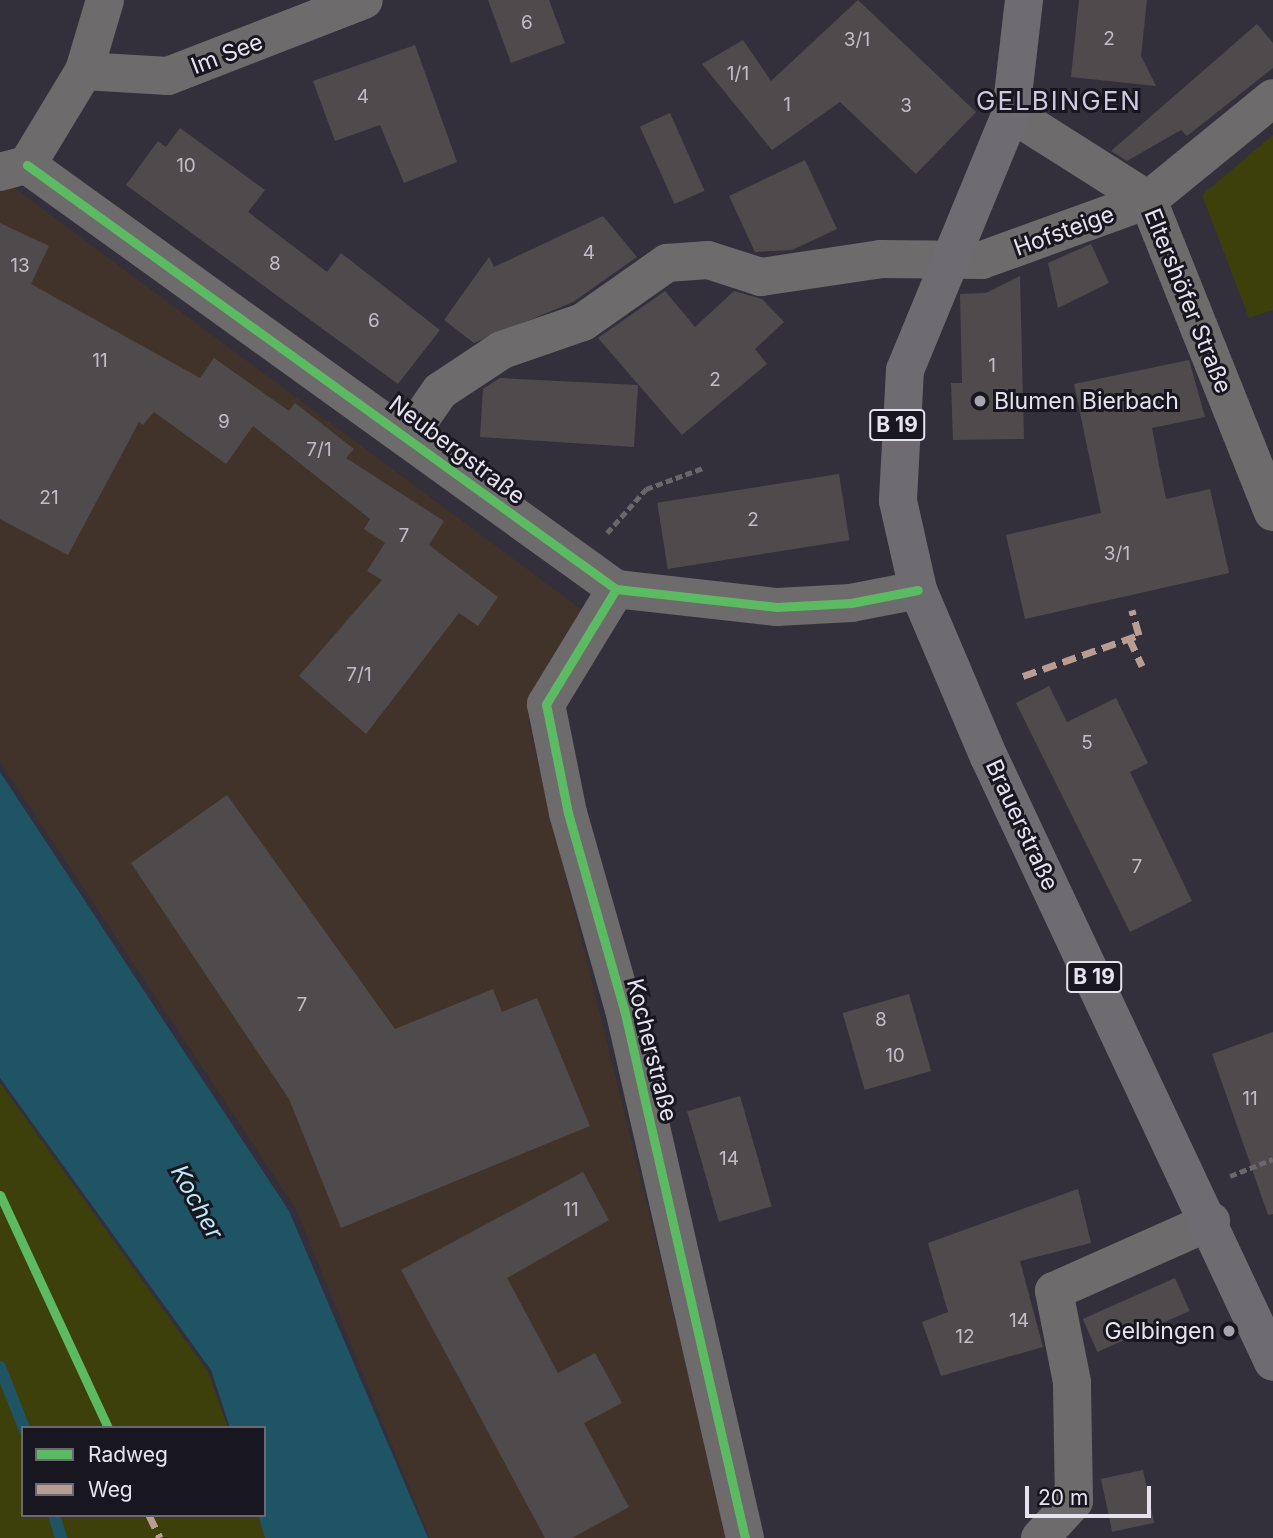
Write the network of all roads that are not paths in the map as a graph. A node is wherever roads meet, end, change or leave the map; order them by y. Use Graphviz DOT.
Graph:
graph roads {
  1 [pos="105,0"];
  2 [pos="364,0"];
  3 [pos="1024,0"];
  4 [pos="84,71"];
  5 [pos="1273,97"];
  6 [pos="1011,113"];
  7 [pos="13,168"];
  8 [pos="1148,201"];
  9 [pos="945,265"];
  10 [pos="408,437"];
  11 [pos="1273,512"];
  12 [pos="616,589"];
  13 [pos="918,590"];
  14 [pos="1204,1205"];
  15 [pos="1273,1362"];
  16 [pos="745,1538"];
  17 [pos="1040,1538"];
  1 -- 4 [label="street"];
  2 -- 4 [label="street, Im See"];
  3 -- 6 [label="main road, B 19"];
  4 -- 7 [label="street"];
  5 -- 8 [label="street, Hofsteige"];
  6 -- 8 [label="street, Eltershöfer Straße"];
  6 -- 9 [label="main road, B 19"];
  7 -- 10 [label="street, Neubergstraße"];
  8 -- 9 [label="street, Hofsteige"];
  8 -- 11 [label="street, Eltershöfer Straße"];
  9 -- 10 [label="street, Hofsteige"];
  9 -- 13 [label="main road, Brauerstraße / B 19"];
  10 -- 12 [label="street, Neubergstraße"];
  12 -- 13 [label="street, Neubergstraße"];
  12 -- 16 [label="street, Kocherstraße"];
  13 -- 14 [label="main road, Brauerstraße / B 19"];
  14 -- 15 [label="main road, Brauerstraße / B 19"];
  14 -- 17 [label="street"];
}
